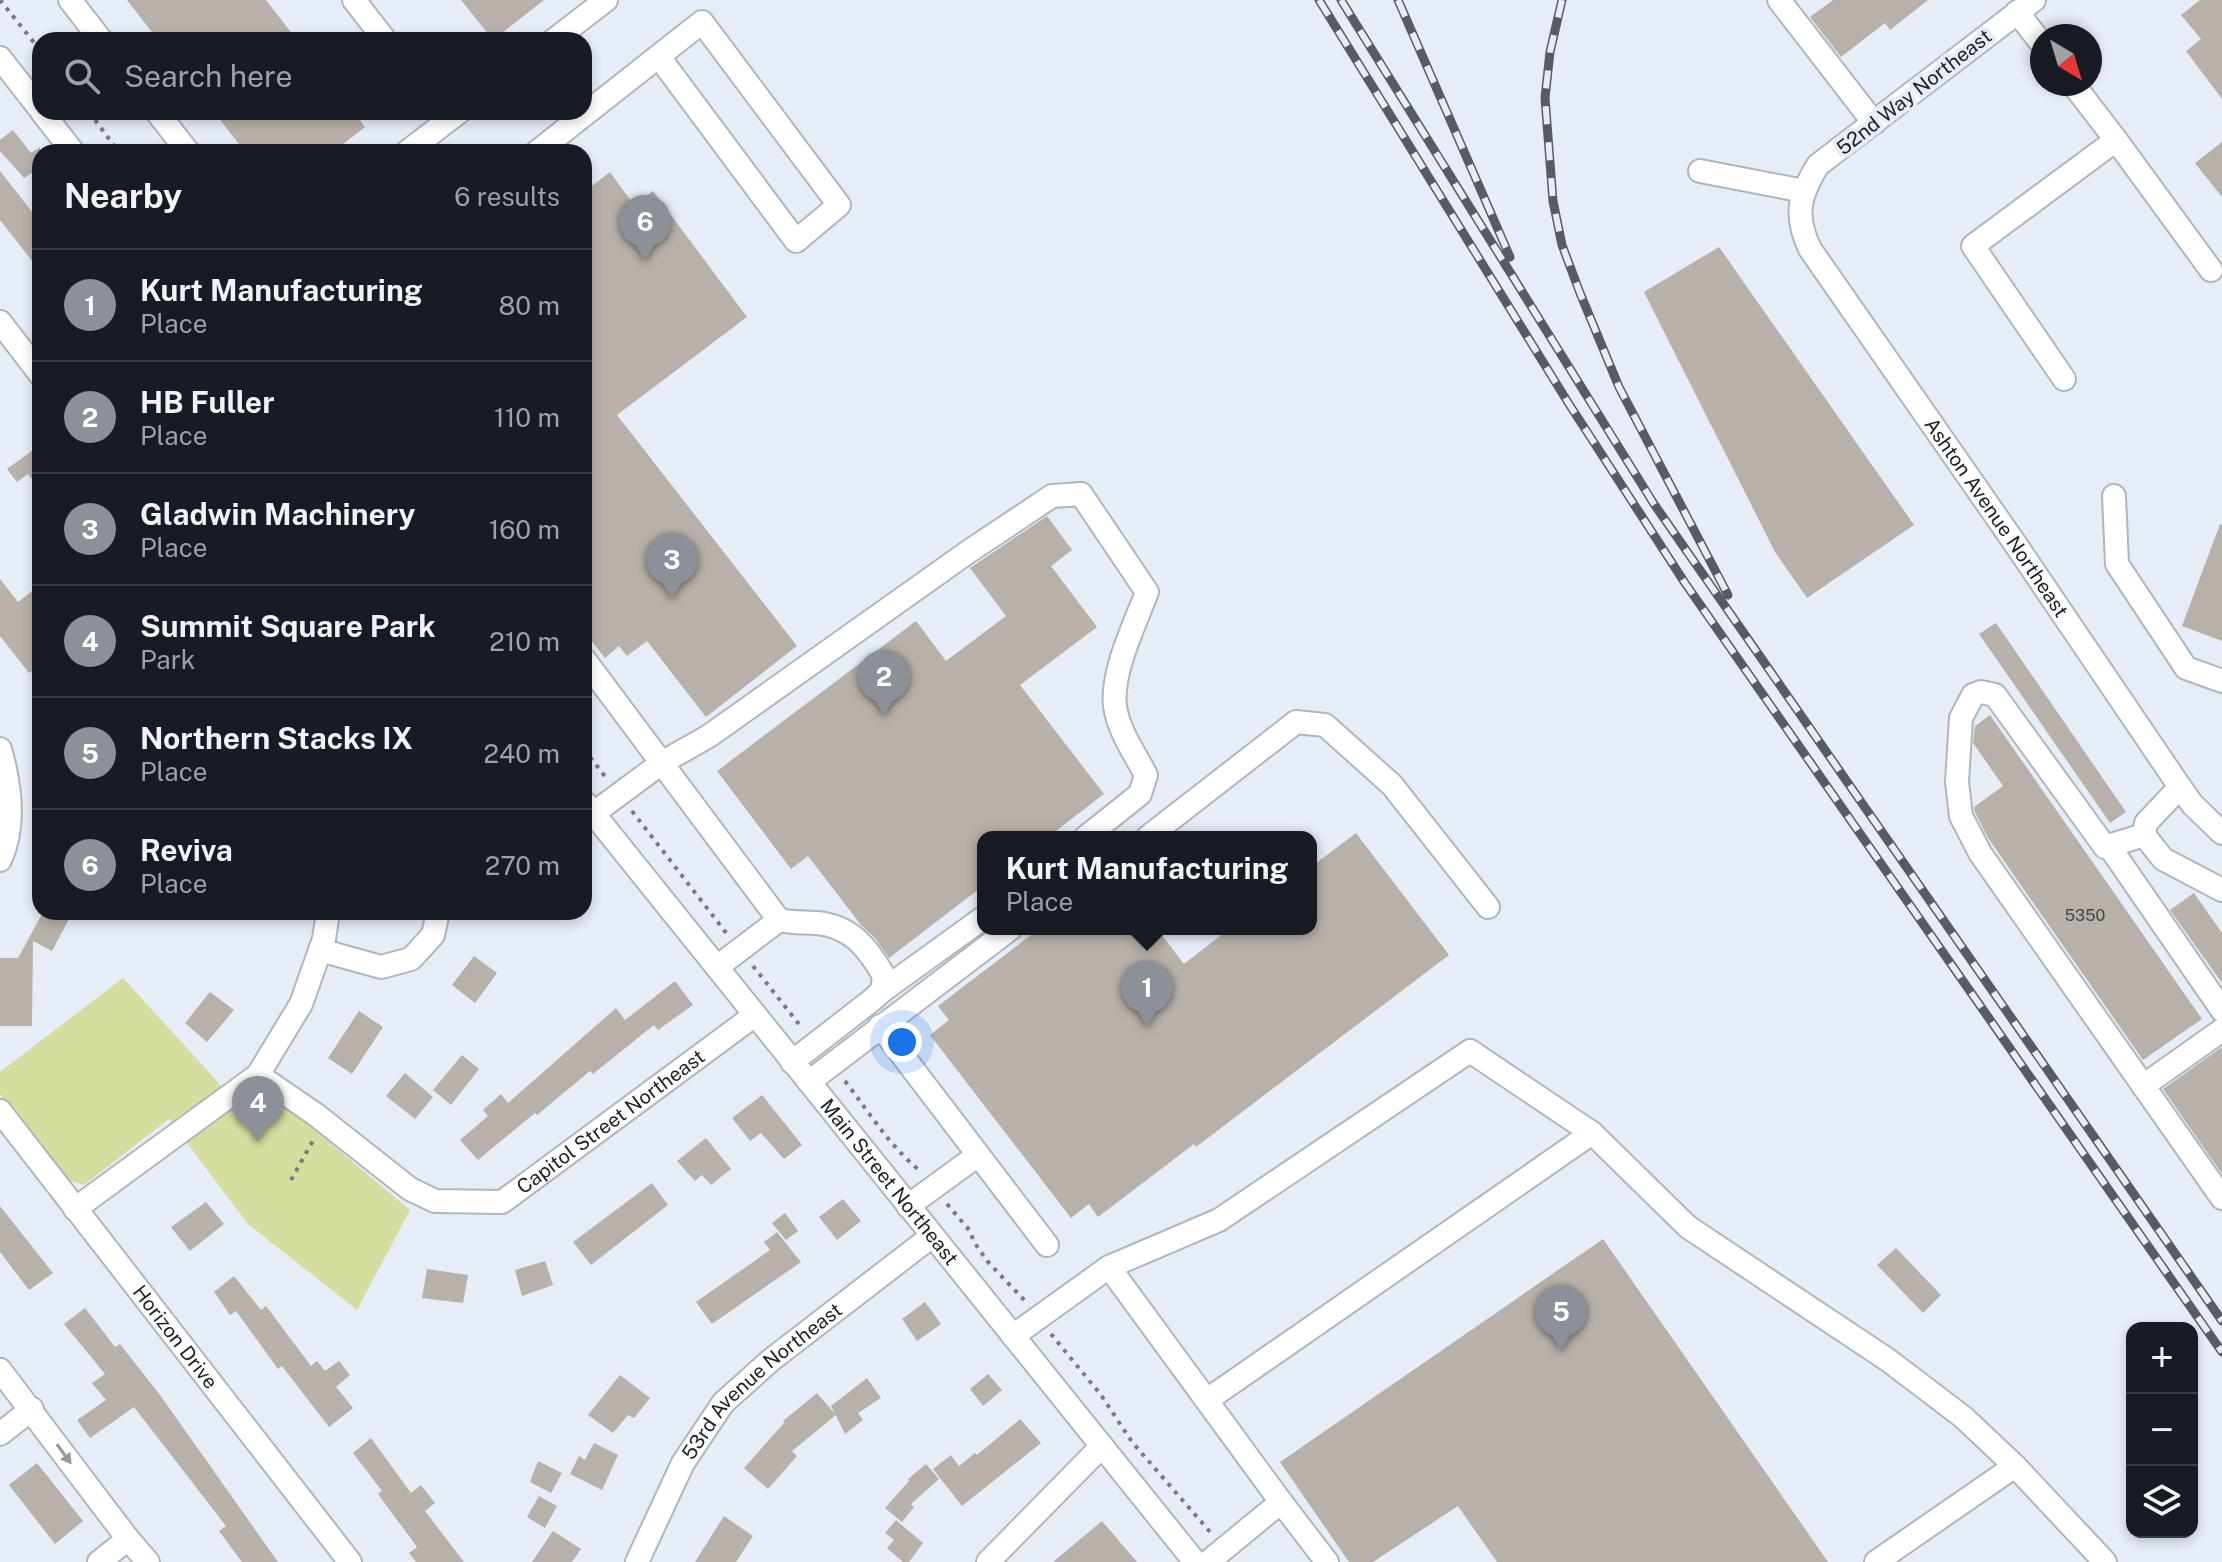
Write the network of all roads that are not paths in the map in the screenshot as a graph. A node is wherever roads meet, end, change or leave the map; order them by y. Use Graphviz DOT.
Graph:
graph roads {
  1 [pos="70,0"];
  2 [pos="354,0"];
  3 [pos="606,0"];
  4 [pos="1779,0"];
  5 [pos="2021,6"];
  6 [pos="2031,24"];
  7 [pos="95,32"];
  8 [pos="379,32"];
  9 [pos="564,32"];
  10 [pos="659,57"];
  11 [pos="0,58"];
  12 [pos="2082,96"];
  13 [pos="32,99"];
  14 [pos="592,109"];
  15 [pos="48,120"];
  16 [pos="163,120"];
  17 [pos="443,120"];
  18 [pos="578,120"];
  19 [pos="1874,123"];
  20 [pos="2116,140"];
  21 [pos="67,144"];
  22 [pos="182,144"];
  23 [pos="416,144"];
  24 [pos="547,144"];
  25 [pos="1700,171"];
  26 [pos="1804,191"];
  27 [pos="2211,270"];
  28 [pos="0,322"];
  29 [pos="32,364"];
  30 [pos="2064,379"];
  31 [pos="2114,496"];
  32 [pos="592,669"];
  33 [pos="2222,681"];
  34 [pos="0,749"];
  35 [pos="663,762"];
  36 [pos="2180,787"];
  37 [pos="592,807"];
  38 [pos="592,812"];
  39 [pos="1094,831"];
  40 [pos="1156,831"];
  41 [pos="2222,833"];
  42 [pos="2144,835"];
  43 [pos="2109,846"];
  44 [pos="0,860"];
  45 [pos="2222,890"];
  46 [pos="1488,907"];
  47 [pos="326,920"];
  48 [pos="436,920"];
  49 [pos="779,920"];
  50 [pos="977,922"];
  51 [pos="1002,935"];
  52 [pos="320,950"];
  53 [pos="717,967"];
  54 [pos="882,991"];
  55 [pos="2222,1010"];
  56 [pos="755,1015"];
  57 [pos="880,1026"];
  58 [pos="2222,1030"];
  59 [pos="792,1062"];
  60 [pos="258,1075"];
  61 [pos="809,1082"];
  62 [pos="2143,1086"];
  63 [pos="0,1111"];
  64 [pos="1592,1133"];
  65 [pos="978,1155"];
  66 [pos="2222,1198"];
  67 [pos="908,1206"];
  68 [pos="75,1209"];
  69 [pos="932,1236"];
  70 [pos="1047,1245"];
  71 [pos="1109,1267"];
  72 [pos="1013,1336"];
  73 [pos="0,1370"];
  74 [pos="1207,1400"];
  75 [pos="32,1409"];
  76 [pos="0,1434"];
  77 [pos="1102,1446"];
  78 [pos="2015,1466"];
  79 [pos="1281,1502"];
  80 [pos="128,1539"];
  81 [pos="1216,1555"];
  82 [pos="99,1562"];
  83 [pos="148,1562"];
  84 [pos="350,1562"];
  85 [pos="637,1562"];
  86 [pos="988,1562"];
  87 [pos="1195,1562"];
  88 [pos="1327,1562"];
  89 [pos="1876,1562"];
  90 [pos="2105,1562"];
  1 -- 7 [label="street"];
  2 -- 8 [label="street"];
  3 -- 9 [label="street"];
  4 -- 19 [label="street"];
  5 -- 6 [label="street"];
  5 -- 19 [label="street, 52nd Way Northeast"];
  10 -- 10 [label="street"];
  10 -- 14 [label="street"];
  11 -- 13 [label="street"];
  12 -- 20 [label="street"];
  15 -- 21 [label="street"];
  16 -- 22 [label="street"];
  17 -- 23 [label="street"];
  18 -- 24 [label="street"];
  19 -- 26 [label="street, 52nd Way Northeast"];
  20 -- 27 [label="street"];
  20 -- 30 [label="street"];
  25 -- 26 [label="street"];
  26 -- 36 [label="street, Ashton Avenue Northeast"];
  28 -- 29 [label="street"];
  31 -- 33 [label="street"];
  32 -- 35 [label="street"];
  34 -- 44 [label="street"];
  35 -- 37 [label="street"];
  35 -- 39 [label="street"];
  35 -- 49 [label="street"];
  36 -- 41 [label="street, Ashton Avenue Northeast"];
  36 -- 42 [label="street"];
  38 -- 53 [label="street, Main Street Northeast"];
  40 -- 46 [label="street"];
  42 -- 43 [label="street"];
  42 -- 45 [label="street"];
  43 -- 55 [label="street"];
  43 -- 62 [label="street"];
  47 -- 52 [label="street"];
  48 -- 52 [label="street"];
  49 -- 53 [label="street"];
  49 -- 54 [label="street"];
  50 -- 54 [label="street"];
  51 -- 57 [label="street"];
  52 -- 60 [label="street"];
  53 -- 56 [label="street, Main Street Northeast"];
  54 -- 59 [label="street"];
  56 -- 59 [label="street, Main Street Northeast"];
  56 -- 60 [label="street, Capitol Street Northeast"];
  57 -- 61 [label="street"];
  57 -- 65 [label="street"];
  58 -- 62 [label="street"];
  59 -- 61 [label="street, Main Street Northeast"];
  60 -- 68 [label="street"];
  61 -- 67 [label="street, Main Street Northeast"];
  62 -- 66 [label="street"];
  63 -- 68 [label="street, Horizon Drive"];
  64 -- 71 [label="street"];
  64 -- 74 [label="street"];
  64 -- 78 [label="street"];
  65 -- 67 [label="street"];
  65 -- 70 [label="street"];
  67 -- 69 [label="street, Main Street Northeast"];
  68 -- 84 [label="street, Horizon Drive"];
  69 -- 72 [label="street, Main Street Northeast"];
  69 -- 85 [label="street, 53rd Avenue Northeast"];
  71 -- 72 [label="street"];
  71 -- 74 [label="street"];
  72 -- 77 [label="street, Main Street Northeast"];
  73 -- 75 [label="street"];
  74 -- 79 [label="street"];
  75 -- 76 [label="street"];
  75 -- 80 [label="street, one-way"];
  77 -- 86 [label="street"];
  77 -- 87 [label="street, Main Street Northeast"];
  78 -- 89 [label="street"];
  78 -- 90 [label="street"];
  79 -- 81 [label="street"];
  79 -- 88 [label="street"];
  80 -- 82 [label="street"];
  80 -- 83 [label="street"];
}
